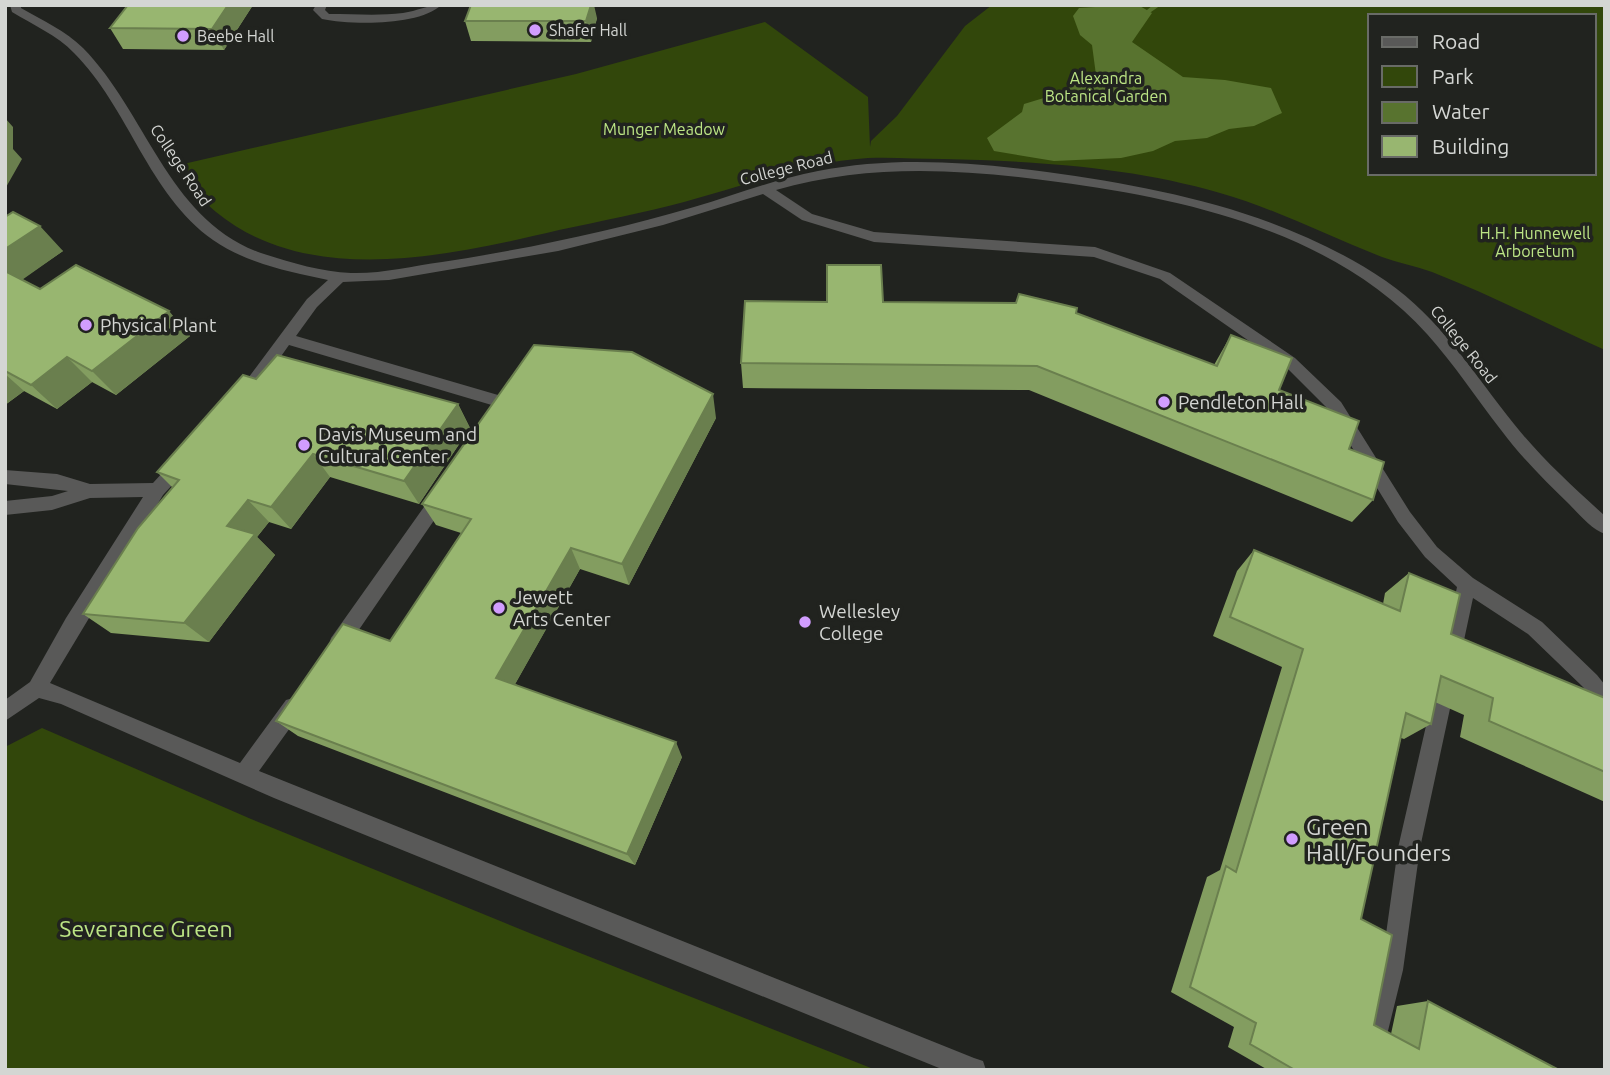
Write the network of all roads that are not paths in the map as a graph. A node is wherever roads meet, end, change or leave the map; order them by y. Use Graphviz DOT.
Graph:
graph roads {
  1 [pos="322,5"];
  2 [pos="436,5"];
  3 [pos="12,10"];
  4 [pos="766,190"];
  5 [pos="340,277"];
  6 [pos="286,339"];
  7 [pos="234,407"];
  8 [pos="492,424"];
  9 [pos="191,453"];
  10 [pos="5,477"];
  11 [pos="455,477"];
  12 [pos="157,490"];
  13 [pos="90,491"];
  14 [pos="5,508"];
  15 [pos="1605,527"];
  16 [pos="1467,584"];
  17 [pos="330,654"];
  18 [pos="1450,663"];
  19 [pos="307,687"];
  20 [pos="37,688"];
  21 [pos="1605,700"];
  22 [pos="1441,705"];
  23 [pos="5,712"];
  24 [pos="244,775"];
  25 [pos="1373,1043"];
  26 [pos="974,1070"];
  1 -- 2 [label="lane"];
  3 -- 5 [label="lane, College Road"];
  4 -- 5 [label="lane, College Road"];
  4 -- 15 [label="lane, College Road"];
  4 -- 16 [label="lane"];
  5 -- 6 [label="lane"];
  6 -- 7 [label="lane"];
  6 -- 8 [label="lane"];
  9 -- 12 [label="lane"];
  10 -- 13 [label="lane"];
  11 -- 17 [label="lane"];
  12 -- 13 [label="lane"];
  12 -- 20 [label="lane"];
  13 -- 14 [label="lane"];
  16 -- 18 [label="lane"];
  16 -- 21 [label="lane"];
  19 -- 24 [label="lane"];
  20 -- 23 [label="lane"];
  20 -- 24 [label="lane"];
  22 -- 25 [label="lane"];
  24 -- 26 [label="lane"];
}
